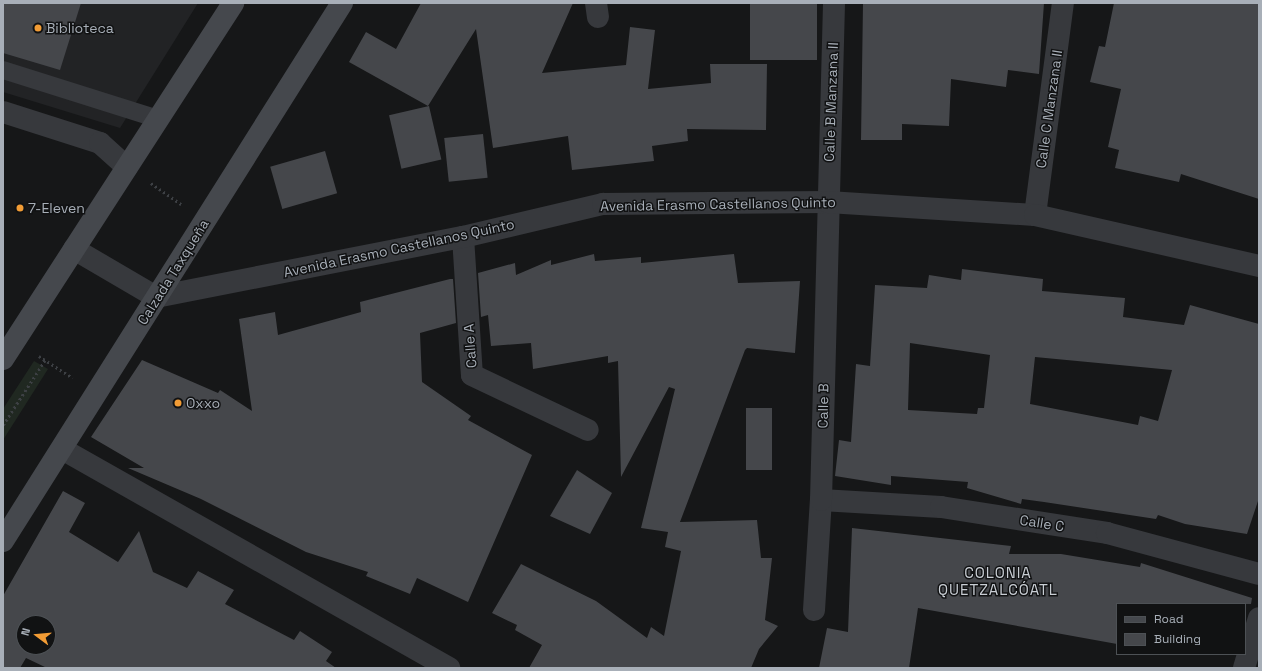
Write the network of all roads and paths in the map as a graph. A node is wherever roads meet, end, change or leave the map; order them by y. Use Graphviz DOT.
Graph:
graph roads {
  1 [pos="233,3"];
  2 [pos="342,3"];
  3 [pos="834,3"];
  4 [pos="1063,3"];
  5 [pos="3,70"];
  6 [pos="3,112"];
  7 [pos="158,119"];
  8 [pos="127,167"];
  9 [pos="828,202"];
  10 [pos="1035,214"];
  11 [pos="205,220"];
  12 [pos="463,237"];
  13 [pos="74,249"];
  14 [pos="1259,266"];
  15 [pos="156,297"];
  16 [pos="16,339"];
  17 [pos="3,359"];
  18 [pos="45,360"];
  19 [pos="96,394"];
  20 [pos="3,426"];
  21 [pos="588,430"];
  22 [pos="62,449"];
  23 [pos="821,500"];
  24 [pos="3,541"];
  25 [pos="1259,574"];
  26 [pos="814,610"];
  27 [pos="1259,618"];
  28 [pos="449,668"];
  29 [pos="1244,668"];
  1 -- 7 [label="main road"];
  2 -- 11 [label="main road, Calzada Taxqueña"];
  3 -- 9 [label="street, Calle B Manzana II"];
  4 -- 10 [label="street, Calle C Manzana II"];
  5 -- 7 [label="lane"];
  6 -- 8 [label="street"];
  7 -- 8 [label="main road"];
  8 -- 11 [label="path"];
  8 -- 13 [label="main road"];
  9 -- 10 [label="street, Avenida Erasmo Castellanos Quinto"];
  9 -- 12 [label="street, Avenida Erasmo Castellanos Quinto"];
  9 -- 23 [label="street, Calle B"];
  10 -- 14 [label="street, Avenida Erasmo Castellanos Quinto"];
  11 -- 15 [label="main road, Calzada Taxqueña"];
  12 -- 15 [label="street, Avenida Erasmo Castellanos Quinto"];
  12 -- 21 [label="street, Calle A"];
  13 -- 15 [label="street"];
  13 -- 16 [label="main road"];
  15 -- 19 [label="main road, Calzada Taxqueña"];
  16 -- 17 [label="main road"];
  16 -- 18 [label="path"];
  18 -- 19 [label="path"];
  18 -- 20 [label="path"];
  19 -- 22 [label="main road, Calzada Taxqueña"];
  22 -- 24 [label="main road, Calzada Taxqueña"];
  22 -- 28 [label="street"];
  23 -- 25 [label="street, Calle C"];
  23 -- 26 [label="street, Calle B"];
  27 -- 29 [label="street"];
}
